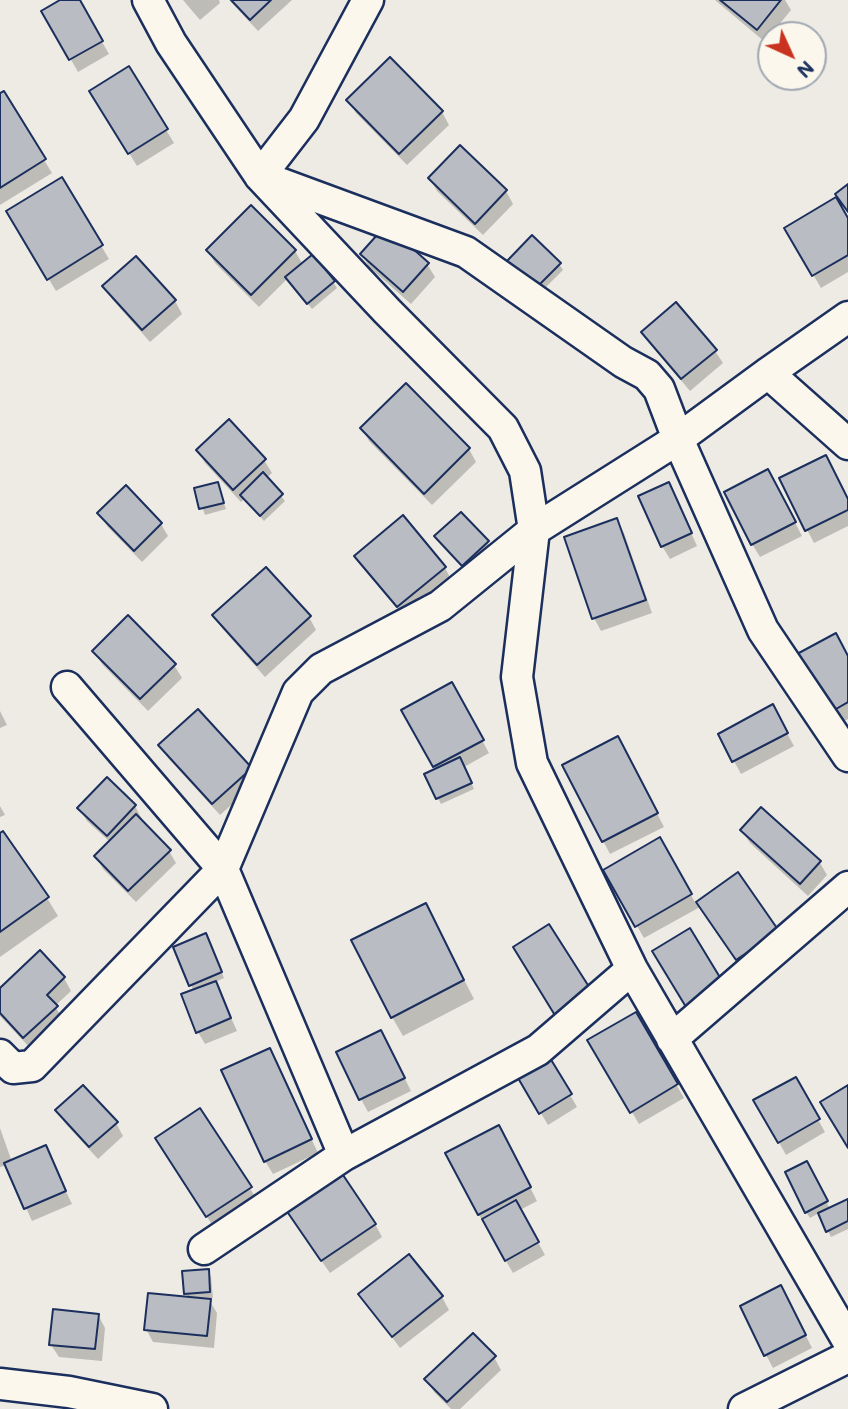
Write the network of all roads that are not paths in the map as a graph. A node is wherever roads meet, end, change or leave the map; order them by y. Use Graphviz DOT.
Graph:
graph roads {
  1 [pos="148,0"];
  2 [pos="368,0"];
  3 [pos="260,176"];
  4 [pos="848,317"];
  5 [pos="768,373"];
  6 [pos="678,439"];
  7 [pos="848,444"];
  8 [pos="534,530"];
  9 [pos="67,687"];
  10 [pos="848,755"];
  11 [pos="223,869"];
  12 [pos="848,887"];
  13 [pos="632,969"];
  14 [pos="672,1039"];
  15 [pos="0,1055"];
  16 [pos="344,1155"];
  17 [pos="204,1249"];
  18 [pos="848,1341"];
  19 [pos="848,1357"];
  20 [pos="0,1384"];
  21 [pos="152,1409"];
  22 [pos="744,1409"];
  1 -- 3 [label="street"];
  2 -- 3 [label="street"];
  3 -- 6 [label="street"];
  3 -- 8 [label="street"];
  4 -- 5 [label="street"];
  5 -- 6 [label="street"];
  5 -- 7 [label="street"];
  6 -- 8 [label="street"];
  6 -- 10 [label="street"];
  8 -- 11 [label="street"];
  8 -- 13 [label="street"];
  9 -- 11 [label="street"];
  11 -- 15 [label="street"];
  11 -- 16 [label="street"];
  12 -- 14 [label="street"];
  13 -- 14 [label="street"];
  13 -- 16 [label="street"];
  14 -- 18 [label="street"];
  16 -- 17 [label="street"];
  19 -- 22 [label="street"];
  20 -- 21 [label="street"];
}
